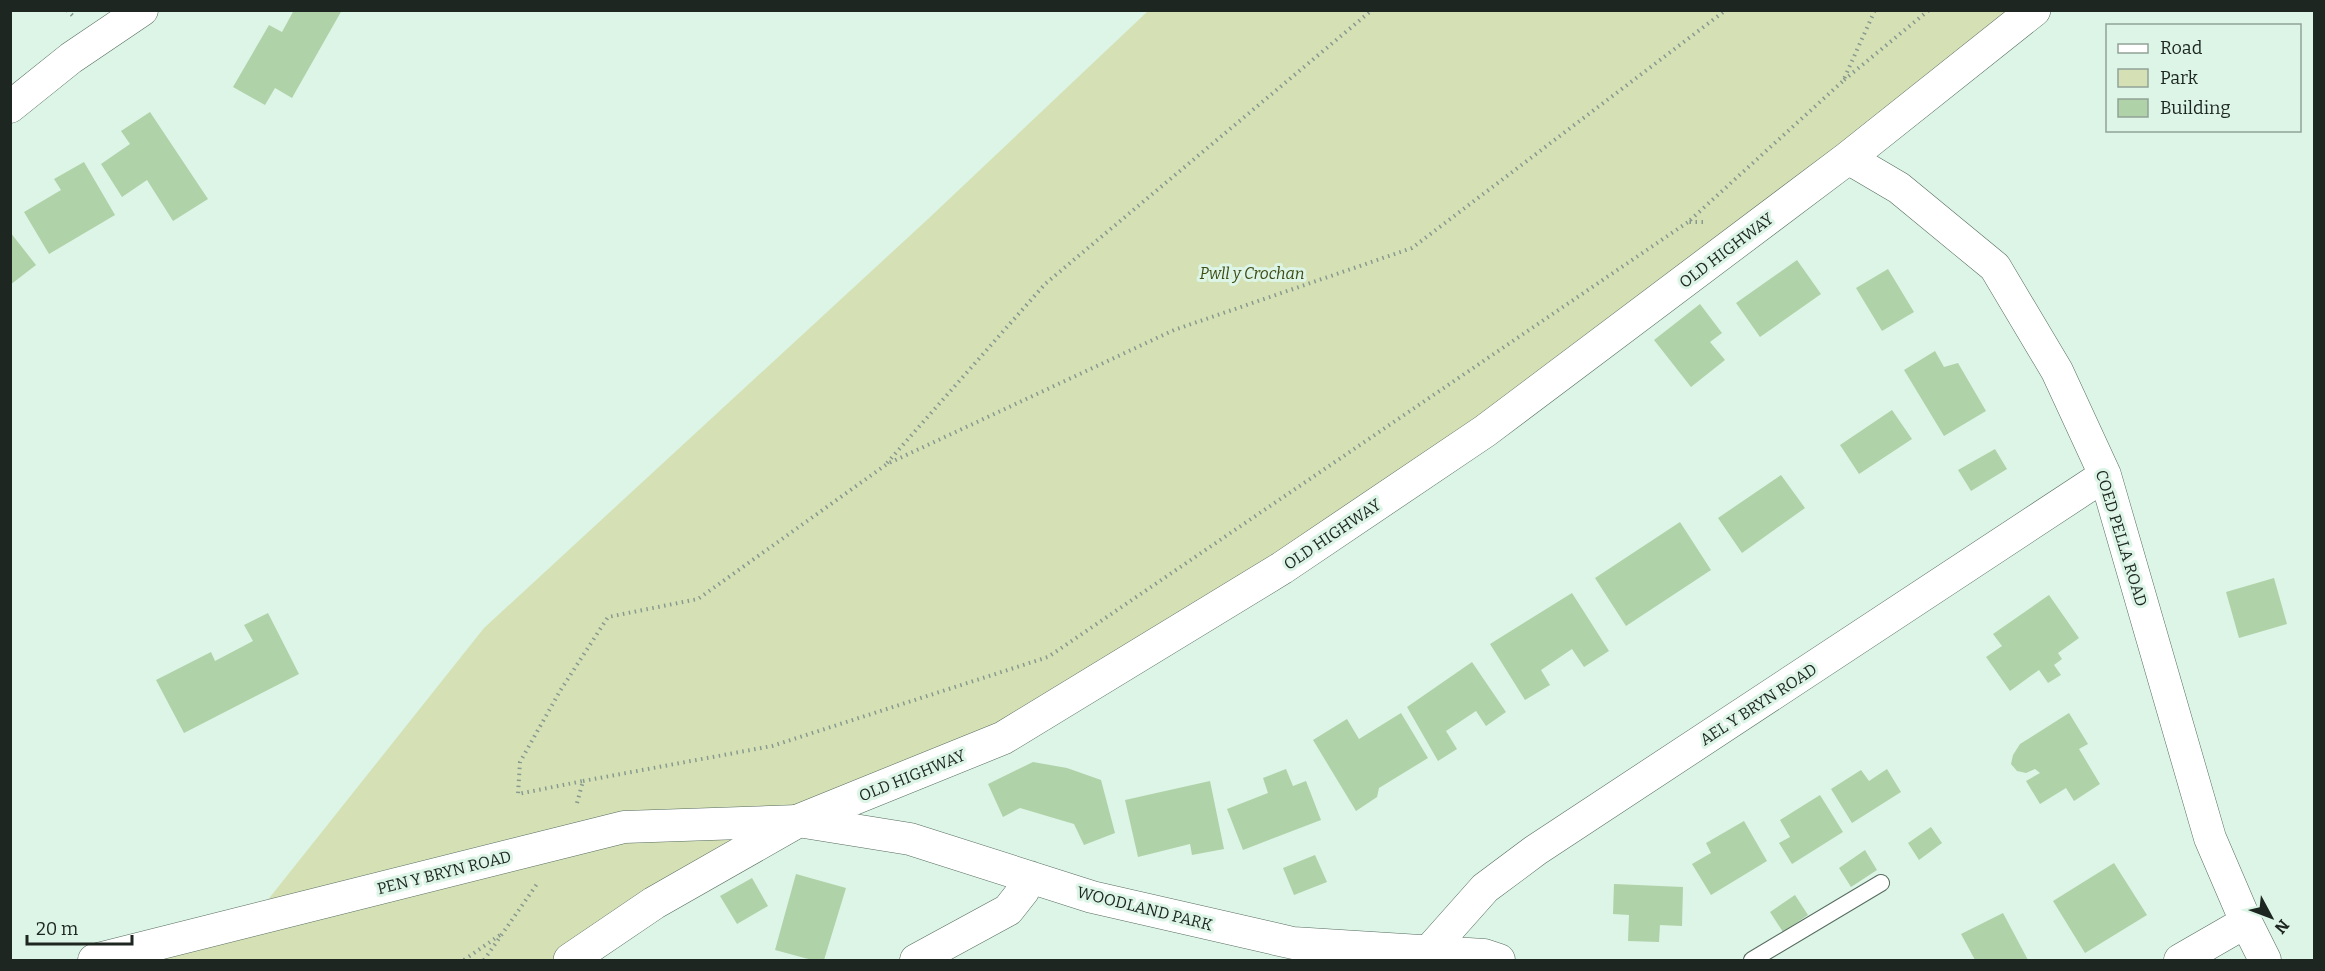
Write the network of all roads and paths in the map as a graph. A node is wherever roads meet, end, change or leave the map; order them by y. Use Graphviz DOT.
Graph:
graph roads {
  1 [pos="142,10"];
  2 [pos="1372,10"];
  3 [pos="1726,10"];
  4 [pos="1875,10"];
  5 [pos="1929,10"];
  6 [pos="2034,10"];
  7 [pos="1843,81"];
  8 [pos="10,106"];
  9 [pos="1848,158"];
  10 [pos="1688,222"];
  11 [pos="1708,222"];
  12 [pos="887,464"];
  13 [pos="2105,476"];
  14 [pos="583,781"];
  15 [pos="798,821"];
  16 [pos="567,841"];
  17 [pos="1030,877"];
  18 [pos="1881,883"];
  19 [pos="2246,922"];
  20 [pos="503,933"];
  21 [pos="1424,956"];
  22 [pos="94,960"];
  23 [pos="464,960"];
  24 [pos="484,960"];
  25 [pos="570,960"];
  26 [pos="916,960"];
  27 [pos="1498,960"];
  28 [pos="1752,960"];
  29 [pos="2180,960"];
  30 [pos="2265,960"];
  1 -- 8 [label="street"];
  2 -- 12 [label="path"];
  3 -- 12 [label="path"];
  4 -- 7 [label="path"];
  5 -- 7 [label="path"];
  6 -- 9 [label="street, OLD HIGHWAY"];
  7 -- 10 [label="path"];
  9 -- 13 [label="street, COED PELLA ROAD"];
  9 -- 15 [label="street, OLD HIGHWAY"];
  10 -- 11 [label="path"];
  10 -- 14 [label="path"];
  12 -- 14 [label="path"];
  13 -- 19 [label="street, COED PELLA ROAD"];
  13 -- 21 [label="street, AEL Y BRYN ROAD"];
  14 -- 16 [label="path"];
  15 -- 16 [label="street, PEN Y BRYN ROAD"];
  15 -- 17 [label="street, WOODLAND PARK"];
  15 -- 25 [label="street, OLD HIGHWAY"];
  16 -- 20 [label="path"];
  16 -- 22 [label="street, PEN Y BRYN ROAD"];
  17 -- 21 [label="street, WOODLAND PARK"];
  17 -- 26 [label="street"];
  18 -- 28 [label="lane"];
  19 -- 29 [label="street"];
  19 -- 30 [label="street, COED PELLA ROAD"];
  20 -- 23 [label="path"];
  20 -- 24 [label="path"];
  21 -- 27 [label="street, WOODLAND PARK"];
}
